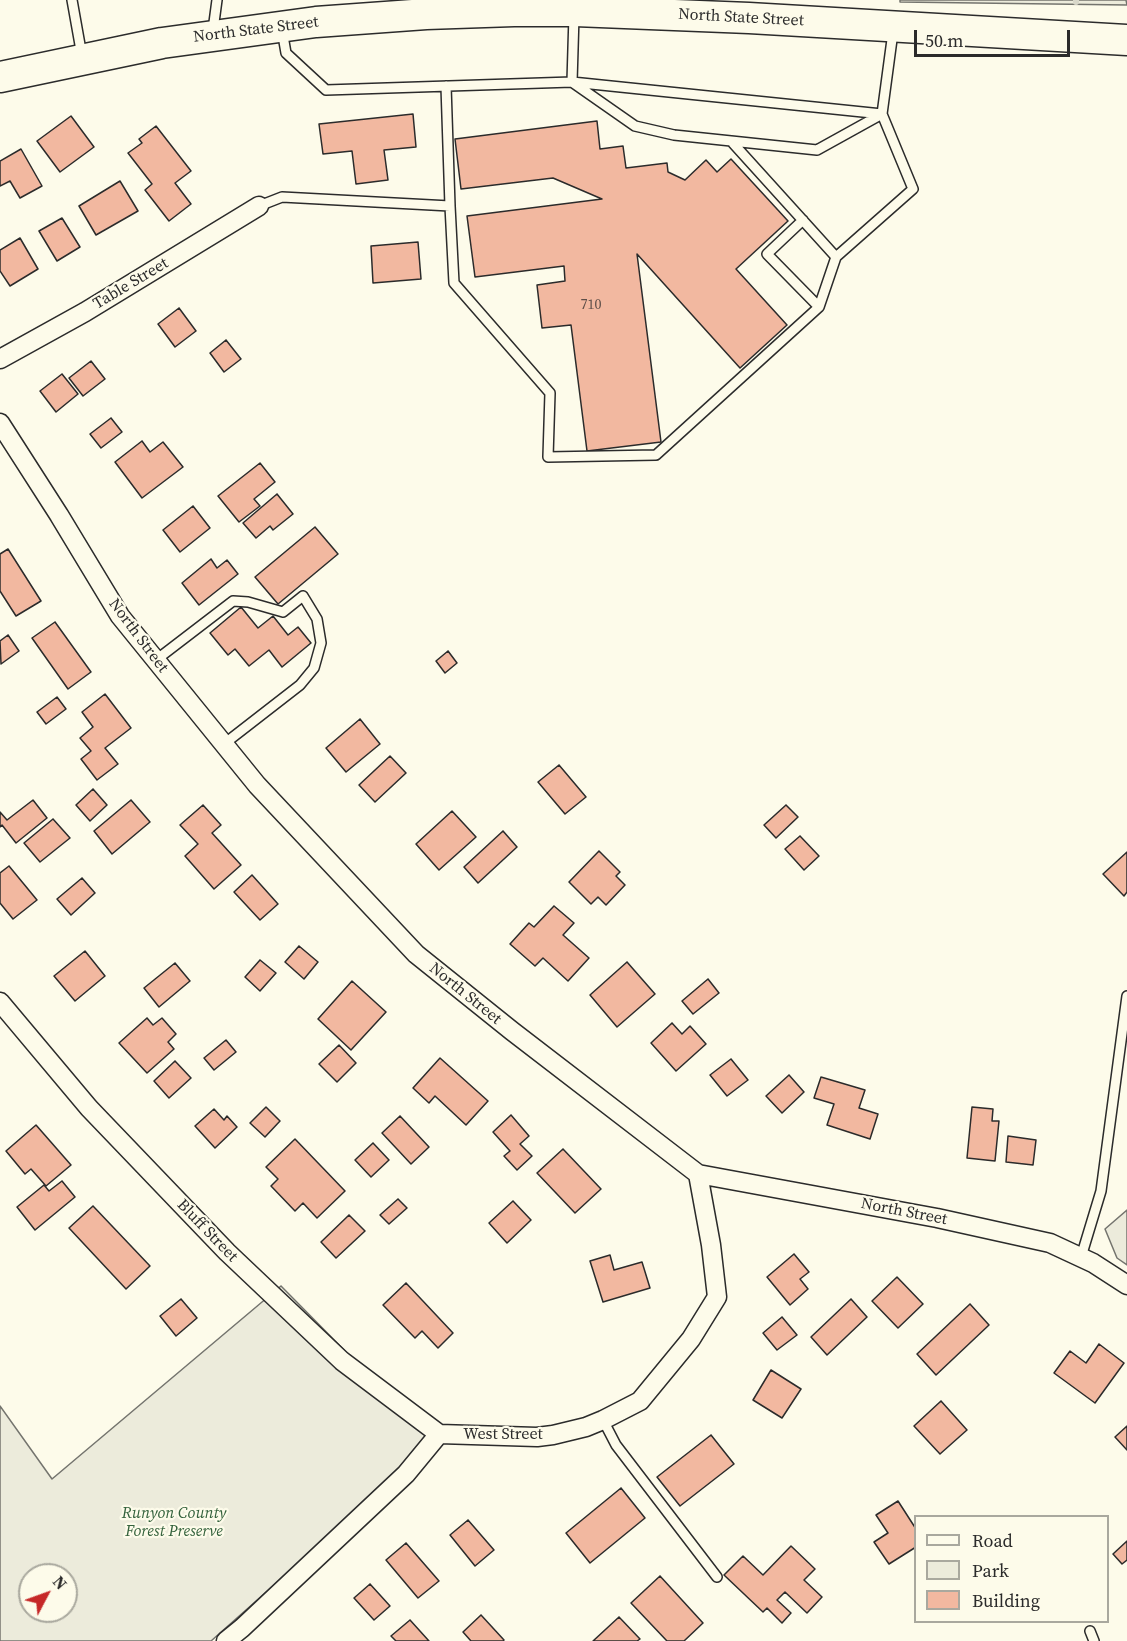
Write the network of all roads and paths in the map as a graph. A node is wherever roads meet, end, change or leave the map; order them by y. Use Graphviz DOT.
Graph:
graph roads {
  1 [pos="72,0"];
  2 [pos="217,0"];
  3 [pos="575,11"];
  4 [pos="894,26"];
  5 [pos="281,27"];
  6 [pos="213,36"];
  7 [pos="1117,40"];
  8 [pos="83,59"];
  9 [pos="0,77"];
  10 [pos="572,82"];
  11 [pos="446,86"];
  12 [pos="882,114"];
  13 [pos="731,141"];
  14 [pos="259,206"];
  15 [pos="450,206"];
  16 [pos="803,220"];
  17 [pos="836,257"];
  18 [pos="819,307"];
  19 [pos="0,359"];
  20 [pos="0,423"];
  21 [pos="156,660"];
  22 [pos="224,744"];
  23 [pos="1127,996"];
  24 [pos="0,1002"];
  25 [pos="698,1174"];
  26 [pos="1081,1257"];
  27 [pos="1127,1285"];
  28 [pos="603,1420"];
  29 [pos="439,1434"];
  30 [pos="717,1577"];
  31 [pos="1090,1631"];
  32 [pos="226,1641"];
  33 [pos="1094,1641"];
  1 -- 8 [label="lane"];
  2 -- 6 [label="lane"];
  3 -- 4 [label="main road, North State Street"];
  3 -- 5 [label="main road, North State Street"];
  3 -- 10 [label="lane"];
  4 -- 7 [label="main road, North State Street"];
  4 -- 12 [label="lane"];
  5 -- 6 [label="main road, North State Street"];
  5 -- 11 [label="lane"];
  6 -- 8 [label="main road, North State Street"];
  8 -- 9 [label="main road, North State Street"];
  10 -- 11 [label="lane"];
  10 -- 12 [label="lane"];
  10 -- 13 [label="lane"];
  11 -- 15 [label="lane"];
  12 -- 13 [label="lane"];
  12 -- 17 [label="lane"];
  13 -- 16 [label="lane"];
  14 -- 15 [label="lane"];
  14 -- 19 [label="street, Table Street"];
  15 -- 18 [label="lane"];
  16 -- 17 [label="lane"];
  16 -- 18 [label="lane"];
  17 -- 18 [label="lane"];
  20 -- 21 [label="street, North Street"];
  21 -- 22 [label="street, North Street"];
  21 -- 22 [label="lane"];
  22 -- 25 [label="street, North Street"];
  23 -- 26 [label="lane"];
  24 -- 29 [label="street, Bluff Street"];
  25 -- 26 [label="street, North Street"];
  25 -- 28 [label="street, West Street"];
  26 -- 27 [label="street, North Street"];
  28 -- 29 [label="street, West Street"];
  28 -- 30 [label="lane"];
  29 -- 32 [label="street, West Street"];
  31 -- 33 [label="lane"];
}
